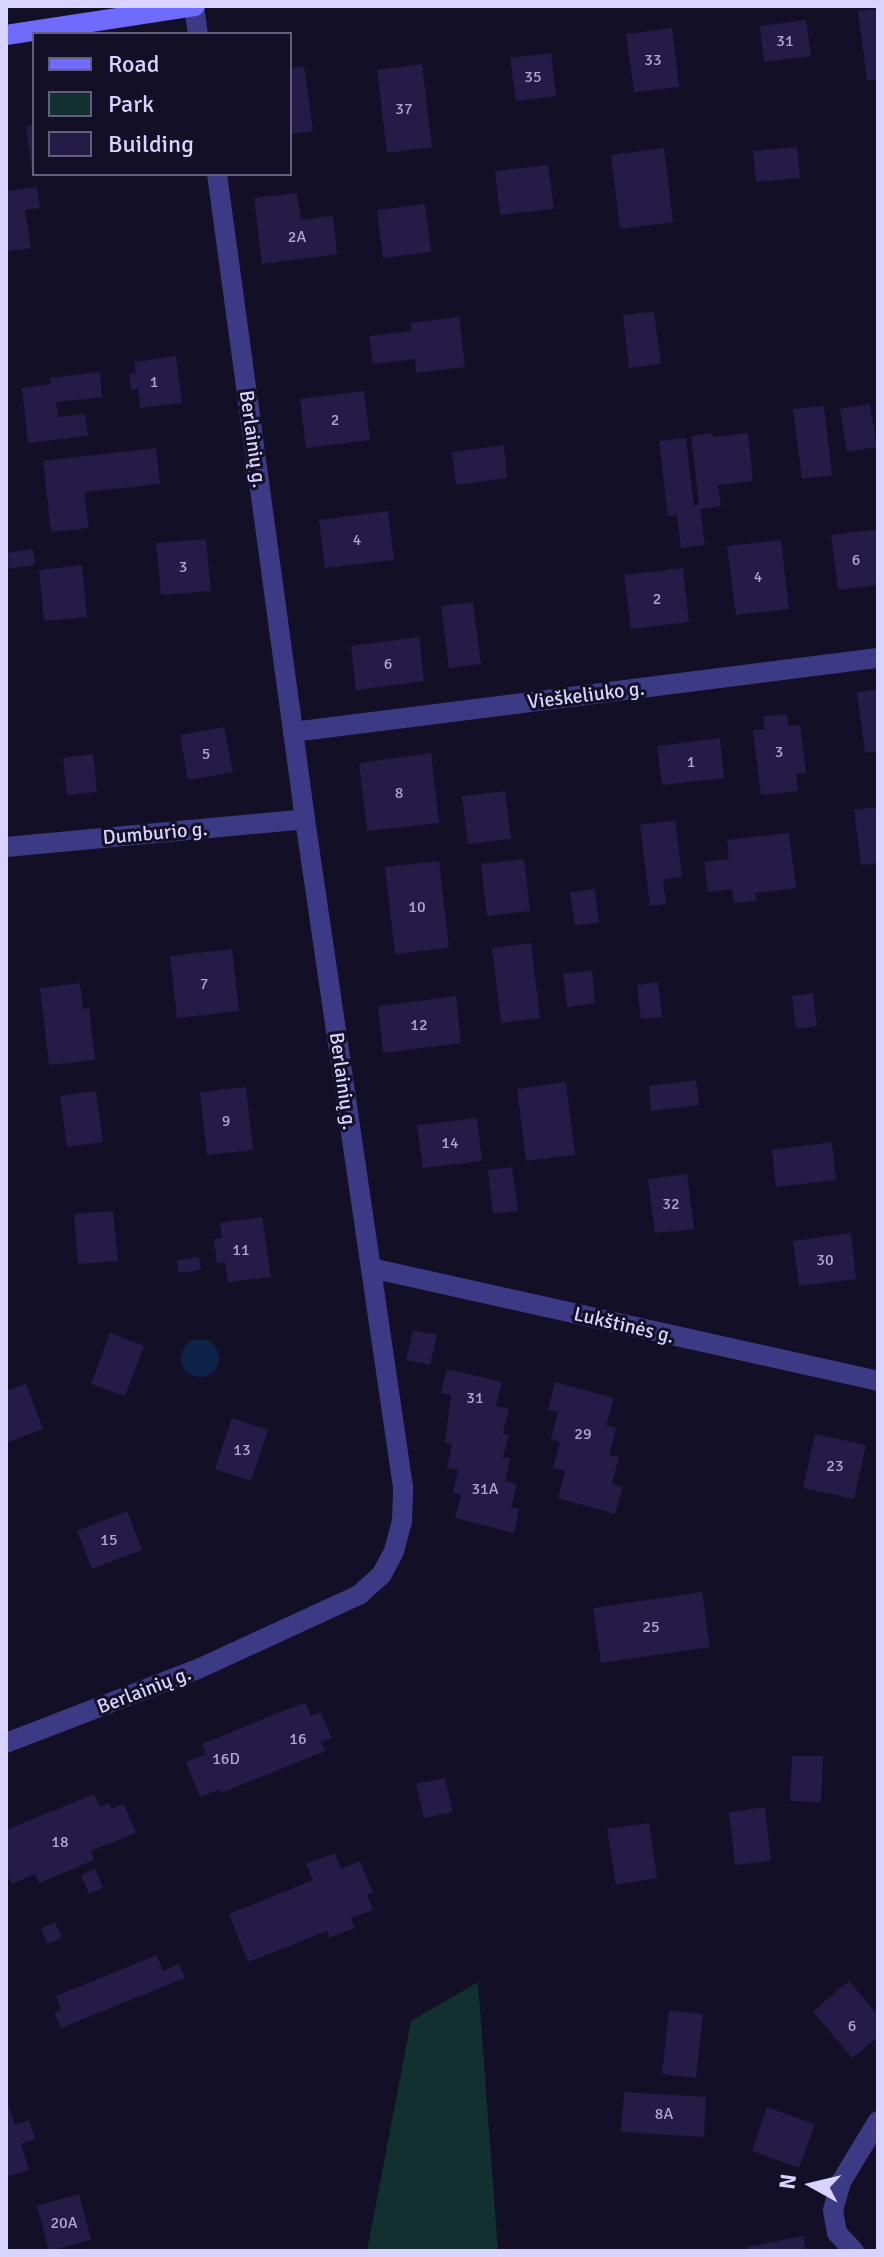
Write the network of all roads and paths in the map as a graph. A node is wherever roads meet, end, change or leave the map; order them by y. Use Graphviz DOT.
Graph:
graph roads {
  1 [pos="194,6"];
  2 [pos="198,32"];
  3 [pos="6,35"];
  4 [pos="217,176"];
  5 [pos="878,658"];
  6 [pos="293,732"];
  7 [pos="305,819"];
  8 [pos="6,847"];
  9 [pos="371,1268"];
  10 [pos="878,1381"];
  11 [pos="6,1743"];
  12 [pos="878,2121"];
  13 [pos="854,2251"];
  1 -- 2 [label="street"];
  1 -- 3 [label="main road"];
  4 -- 6 [label="street, Berlainių g."];
  5 -- 6 [label="street, Vieškeliuko g."];
  6 -- 7 [label="street, Berlainių g."];
  7 -- 8 [label="street, Dumburio g."];
  7 -- 9 [label="street, Berlainių g."];
  9 -- 10 [label="street, Lukštinės g."];
  9 -- 11 [label="street, Berlainių g."];
  12 -- 13 [label="street"];
}
